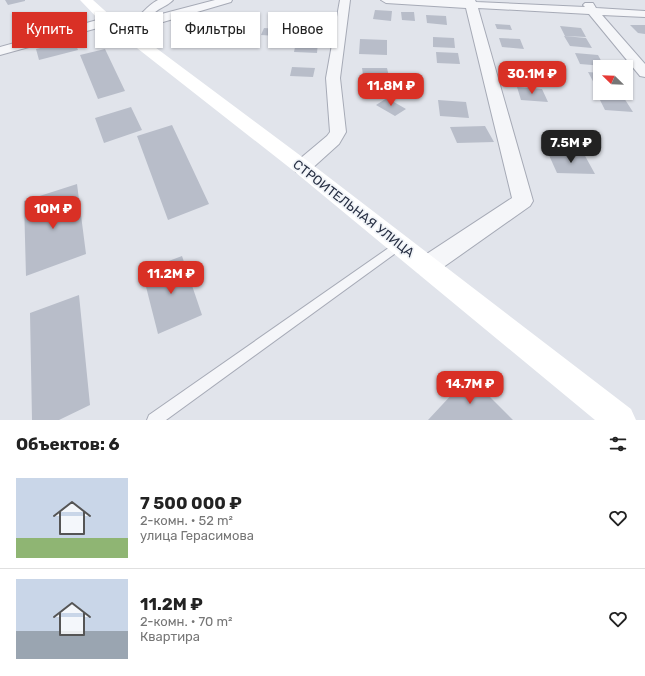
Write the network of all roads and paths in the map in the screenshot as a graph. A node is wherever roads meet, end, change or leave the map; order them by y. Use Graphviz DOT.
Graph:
graph roads {
  1 [pos="86,0"];
  2 [pos="168,0"];
  3 [pos="227,0"];
  4 [pos="345,0"];
  5 [pos="386,0"];
  6 [pos="586,0"];
  7 [pos="471,3"];
  8 [pos="100,12"];
  9 [pos="147,12"];
  10 [pos="593,12"];
  11 [pos="645,14"];
  12 [pos="163,18"];
  13 [pos="95,28"];
  14 [pos="146,48"];
  15 [pos="0,51"];
  16 [pos="645,73"];
  17 [pos="302,167"];
  18 [pos="400,244"];
  19 [pos="427,266"];
  20 [pos="154,420"];
  21 [pos="620,420"];
  1 -- 8 [label="main road, СТРОИТЕЛЬНАЯ УЛИЦА"];
  2 -- 9 [label="street"];
  3 -- 12 [label="street"];
  4 -- 17 [label="street"];
  5 -- 7 [label="street"];
  6 -- 10 [label="street"];
  7 -- 10 [label="street"];
  7 -- 19 [label="street"];
  10 -- 11 [label="street"];
  10 -- 16 [label="street"];
  13 -- 15 [label="street"];
  14 -- 17 [label="main road, СТРОИТЕЛЬНАЯ УЛИЦА"];
  17 -- 18 [label="main road, СТРОИТЕЛЬНАЯ УЛИЦА"];
  18 -- 19 [label="main road, СТРОИТЕЛЬНАЯ УЛИЦА"];
  18 -- 20 [label="lane"];
  19 -- 21 [label="main road, СТРОИТЕЛЬНАЯ УЛИЦА"];
}
